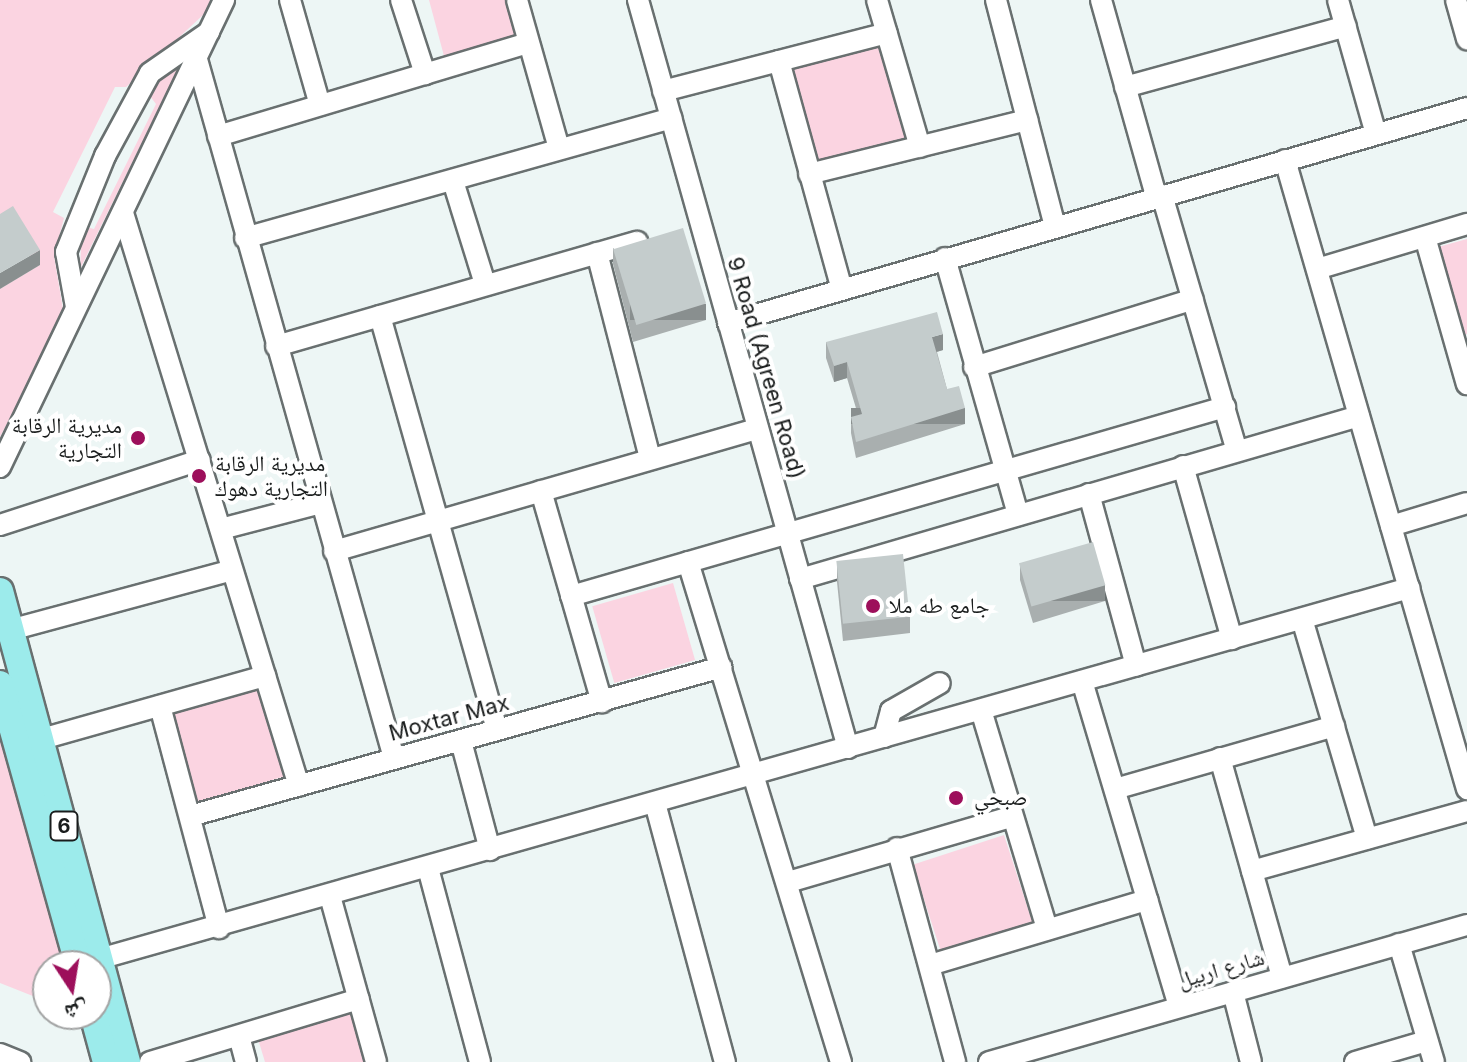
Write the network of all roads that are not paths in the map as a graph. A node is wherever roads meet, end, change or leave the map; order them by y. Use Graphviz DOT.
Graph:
graph roads {
  1 [pos="224,0"];
  2 [pos="290,0"];
  3 [pos="401,0"];
  4 [pos="517,0"];
  5 [pos="638,0"];
  6 [pos="877,0"];
  7 [pos="996,0"];
  8 [pos="1101,0"];
  9 [pos="1338,0"];
  10 [pos="1456,0"];
  11 [pos="1346,26"];
  12 [pos="209,32"];
  13 [pos="887,33"];
  14 [pos="1467,39"];
  15 [pos="528,43"];
  16 [pos="196,56"];
  17 [pos="779,61"];
  18 [pos="425,74"];
  19 [pos="1125,87"];
  20 [pos="663,91"];
  21 [pos="320,105"];
  22 [pos="1467,108"];
  23 [pos="671,118"];
  24 [pos="1027,120"];
  25 [pos="1376,134"];
  26 [pos="218,136"];
  27 [pos="920,147"];
  28 [pos="559,148"];
  29 [pos="1285,160"];
  30 [pos="809,174"];
  31 [pos="453,181"];
  32 [pos="1159,195"];
  33 [pos="123,213"];
  34 [pos="1467,224"];
  35 [pos="701,225"];
  36 [pos="1055,226"];
  37 [pos="1425,237"];
  38 [pos="245,238"];
  39 [pos="597,253"];
  40 [pos="945,258"];
  41 [pos="1317,269"];
  42 [pos="485,284"];
  43 [pos="842,289"];
  44 [pos="1193,299"];
  45 [pos="76,307"];
  46 [pos="380,316"];
  47 [pos="728,323"];
  48 [pos="1461,342"];
  49 [pos="276,346"];
  50 [pos="974,367"];
  51 [pos="1467,384"];
  52 [pos="1225,407"];
  53 [pos="1359,416"];
  54 [pos="758,429"];
  55 [pos="1237,451"];
  56 [pos="650,458"];
  57 [pos="200,460"];
  58 [pos="1183,466"];
  59 [pos="0,467"];
  60 [pos="1002,471"];
  61 [pos="541,491"];
  62 [pos="1089,494"];
  63 [pos="321,503"];
  64 [pos="1467,503"];
  65 [pos="1018,515"];
  66 [pos="439,521"];
  67 [pos="0,525"];
  68 [pos="1391,526"];
  69 [pos="221,529"];
  70 [pos="787,534"];
  71 [pos="334,551"];
  72 [pos="688,562"];
  73 [pos="232,570"];
  74 [pos="800,579"];
  75 [pos="1409,588"];
  76 [pos="0,591"];
  77 [pos="571,596"];
  78 [pos="1302,619"];
  79 [pos="10,630"];
  80 [pos="1232,639"];
  81 [pos="1136,666"];
  82 [pos="722,667"];
  83 [pos="265,676"];
  84 [pos="1082,681"];
  85 [pos="940,683"];
  86 [pos="0,684"];
  87 [pos="602,702"];
  88 [pos="160,706"];
  89 [pos="981,710"];
  90 [pos="1334,726"];
  91 [pos="497,729"];
  92 [pos="884,737"];
  93 [pos="42,739"];
  94 [pos="461,741"];
  95 [pos="848,748"];
  96 [pos="1462,750"];
  97 [pos="394,758"];
  98 [pos="1220,758"];
  99 [pos="756,775"];
  100 [pos="299,786"];
  101 [pos="1115,789"];
  102 [pos="1467,789"];
  103 [pos="655,803"];
  104 [pos="1467,811"];
  105 [pos="190,816"];
  106 [pos="1011,817"];
  107 [pos="1367,839"];
  108 [pos="897,848"];
  109 [pos="490,850"];
  110 [pos="428,868"];
  111 [pos="1252,871"];
  112 [pos="788,882"];
  113 [pos="330,896"];
  114 [pos="1147,900"];
  115 [pos="1467,925"];
  116 [pos="219,928"];
  117 [pos="1047,929"];
  118 [pos="1399,944"];
  119 [pos="85,950"];
  120 [pos="86,950"];
  121 [pos="112,957"];
  122 [pos="930,965"];
  123 [pos="1282,977"];
  124 [pos="1233,992"];
  125 [pos="359,999"];
  126 [pos="1179,1006"];
  127 [pos="112,1023"];
  128 [pos="97,1030"];
  129 [pos="239,1036"];
  130 [pos="1427,1041"];
  131 [pos="0,1054"];
  132 [pos="20,1062"];
  133 [pos="106,1062"];
  134 [pos="127,1062"];
  135 [pos="150,1062"];
  136 [pos="246,1062"];
  137 [pos="376,1062"];
  138 [pos="480,1062"];
  139 [pos="725,1062"];
  140 [pos="841,1062"];
  141 [pos="955,1062"];
  142 [pos="989,1062"];
  143 [pos="1251,1062"];
  144 [pos="1355,1062"];
  145 [pos="1434,1062"];
  1 -- 12 [label="street"];
  2 -- 21 [label="street"];
  3 -- 18 [label="street"];
  4 -- 15 [label="street"];
  5 -- 20 [label="street, 9 Road (Agreen Road)"];
  6 -- 13 [label="street"];
  7 -- 24 [label="street"];
  8 -- 19 [label="street"];
  9 -- 11 [label="street"];
  10 -- 14 [label="street"];
  11 -- 19 [label="street"];
  11 -- 25 [label="street"];
  12 -- 16 [label="street"];
  12 -- 45 [label="street"];
  13 -- 17 [label="street"];
  13 -- 27 [label="street"];
  15 -- 18 [label="street"];
  15 -- 28 [label="street"];
  16 -- 26 [label="street"];
  16 -- 33 [label="street"];
  17 -- 20 [label="street"];
  17 -- 30 [label="street"];
  18 -- 21 [label="street"];
  19 -- 32 [label="street"];
  20 -- 23 [label="street, 9 Road (Agreen Road)"];
  21 -- 26 [label="street"];
  22 -- 25 [label="street"];
  23 -- 28 [label="street"];
  23 -- 35 [label="street, 9 Road (Agreen Road)"];
  24 -- 27 [label="street"];
  24 -- 36 [label="street"];
  25 -- 29 [label="street"];
  26 -- 38 [label="street"];
  27 -- 30 [label="street"];
  28 -- 31 [label="street"];
  29 -- 32 [label="street"];
  29 -- 41 [label="street"];
  30 -- 43 [label="street"];
  31 -- 38 [label="street"];
  31 -- 42 [label="street"];
  32 -- 36 [label="street"];
  32 -- 44 [label="street"];
  33 -- 45 [label="street"];
  33 -- 57 [label="street"];
  34 -- 37 [label="street"];
  35 -- 39 [label="street"];
  35 -- 47 [label="street, 9 Road (Agreen Road)"];
  36 -- 40 [label="street"];
  37 -- 41 [label="street"];
  37 -- 48 [label="street"];
  38 -- 49 [label="street"];
  39 -- 42 [label="street"];
  39 -- 56 [label="street"];
  40 -- 43 [label="street"];
  40 -- 50 [label="street"];
  41 -- 53 [label="street"];
  42 -- 46 [label="street"];
  43 -- 47 [label="street"];
  44 -- 50 [label="street"];
  44 -- 52 [label="street"];
  45 -- 59 [label="street"];
  46 -- 49 [label="street"];
  46 -- 66 [label="street"];
  47 -- 54 [label="street, 9 Road (Agreen Road)"];
  48 -- 51 [label="street"];
  49 -- 63 [label="street"];
  50 -- 60 [label="street"];
  52 -- 55 [label="street"];
  52 -- 60 [label="street"];
  53 -- 55 [label="street"];
  53 -- 68 [label="street"];
  54 -- 56 [label="street"];
  54 -- 70 [label="street, 9 Road (Agreen Road)"];
  55 -- 58 [label="street"];
  56 -- 61 [label="street"];
  57 -- 67 [label="street"];
  57 -- 69 [label="street"];
  58 -- 62 [label="street"];
  58 -- 80 [label="street"];
  60 -- 65 [label="street"];
  60 -- 70 [label="street"];
  61 -- 66 [label="street"];
  61 -- 77 [label="street"];
  62 -- 65 [label="street"];
  62 -- 81 [label="street"];
  63 -- 69 [label="street"];
  63 -- 71 [label="street"];
  64 -- 68 [label="street"];
  65 -- 74 [label="street"];
  66 -- 71 [label="street"];
  66 -- 91 [label="street"];
  68 -- 75 [label="street"];
  69 -- 73 [label="street"];
  70 -- 72 [label="street"];
  70 -- 74 [label="street, 9 Road (Agreen Road)"];
  71 -- 97 [label="street"];
  72 -- 77 [label="street"];
  72 -- 82 [label="street"];
  73 -- 79 [label="street"];
  73 -- 83 [label="street"];
  74 -- 95 [label="street, 9 Road (Agreen Road)"];
  75 -- 78 [label="street"];
  75 -- 96 [label="street"];
  76 -- 79 [label="main road, 6"];
  77 -- 87 [label="street"];
  78 -- 80 [label="street"];
  78 -- 90 [label="street"];
  79 -- 93 [label="main road, 6"];
  80 -- 81 [label="street"];
  81 -- 84 [label="street"];
  82 -- 87 [label="street, Moxtar Max"];
  82 -- 99 [label="street"];
  83 -- 88 [label="street"];
  83 -- 100 [label="street"];
  84 -- 89 [label="street"];
  84 -- 101 [label="street"];
  85 -- 92 [label="street"];
  86 -- 119 [label="main road, 6"];
  87 -- 91 [label="street, Moxtar Max"];
  88 -- 93 [label="street"];
  88 -- 105 [label="street"];
  89 -- 92 [label="street"];
  89 -- 106 [label="street"];
  90 -- 98 [label="street"];
  90 -- 107 [label="street"];
  91 -- 94 [label="street, Moxtar Max"];
  92 -- 95 [label="street"];
  93 -- 120 [label="main road, 6"];
  94 -- 97 [label="street, Moxtar Max"];
  94 -- 109 [label="street"];
  95 -- 99 [label="street"];
  96 -- 102 [label="street"];
  97 -- 100 [label="street, Moxtar Max"];
  98 -- 101 [label="street"];
  98 -- 111 [label="street"];
  99 -- 103 [label="street"];
  99 -- 112 [label="street"];
  100 -- 105 [label="street, Moxtar Max"];
  101 -- 114 [label="street"];
  103 -- 109 [label="street"];
  103 -- 139 [label="street"];
  104 -- 107 [label="street"];
  105 -- 116 [label="street"];
  106 -- 108 [label="street"];
  106 -- 117 [label="street"];
  107 -- 111 [label="street"];
  108 -- 112 [label="street"];
  108 -- 122 [label="street"];
  109 -- 110 [label="street"];
  110 -- 113 [label="street"];
  110 -- 138 [label="street"];
  111 -- 123 [label="street"];
  112 -- 140 [label="street"];
  113 -- 116 [label="street"];
  113 -- 125 [label="street"];
  114 -- 117 [label="street"];
  114 -- 126 [label="street"];
  115 -- 118 [label="street, شارع اربيل"];
  116 -- 121 [label="street"];
  117 -- 122 [label="street"];
  118 -- 123 [label="street, شارع اربيل"];
  118 -- 130 [label="street"];
  122 -- 141 [label="street"];
  123 -- 124 [label="street, شارع اربيل"];
  124 -- 126 [label="street, شارع اربيل"];
  124 -- 143 [label="street"];
  125 -- 129 [label="street"];
  125 -- 137 [label="street"];
  126 -- 142 [label="street, شارع اربيل"];
  127 -- 134 [label="main road, 6"];
  128 -- 133 [label="main road"];
  129 -- 135 [label="street"];
  129 -- 136 [label="street"];
  130 -- 144 [label="street"];
  130 -- 145 [label="street"];
  131 -- 132 [label="street"];
}
